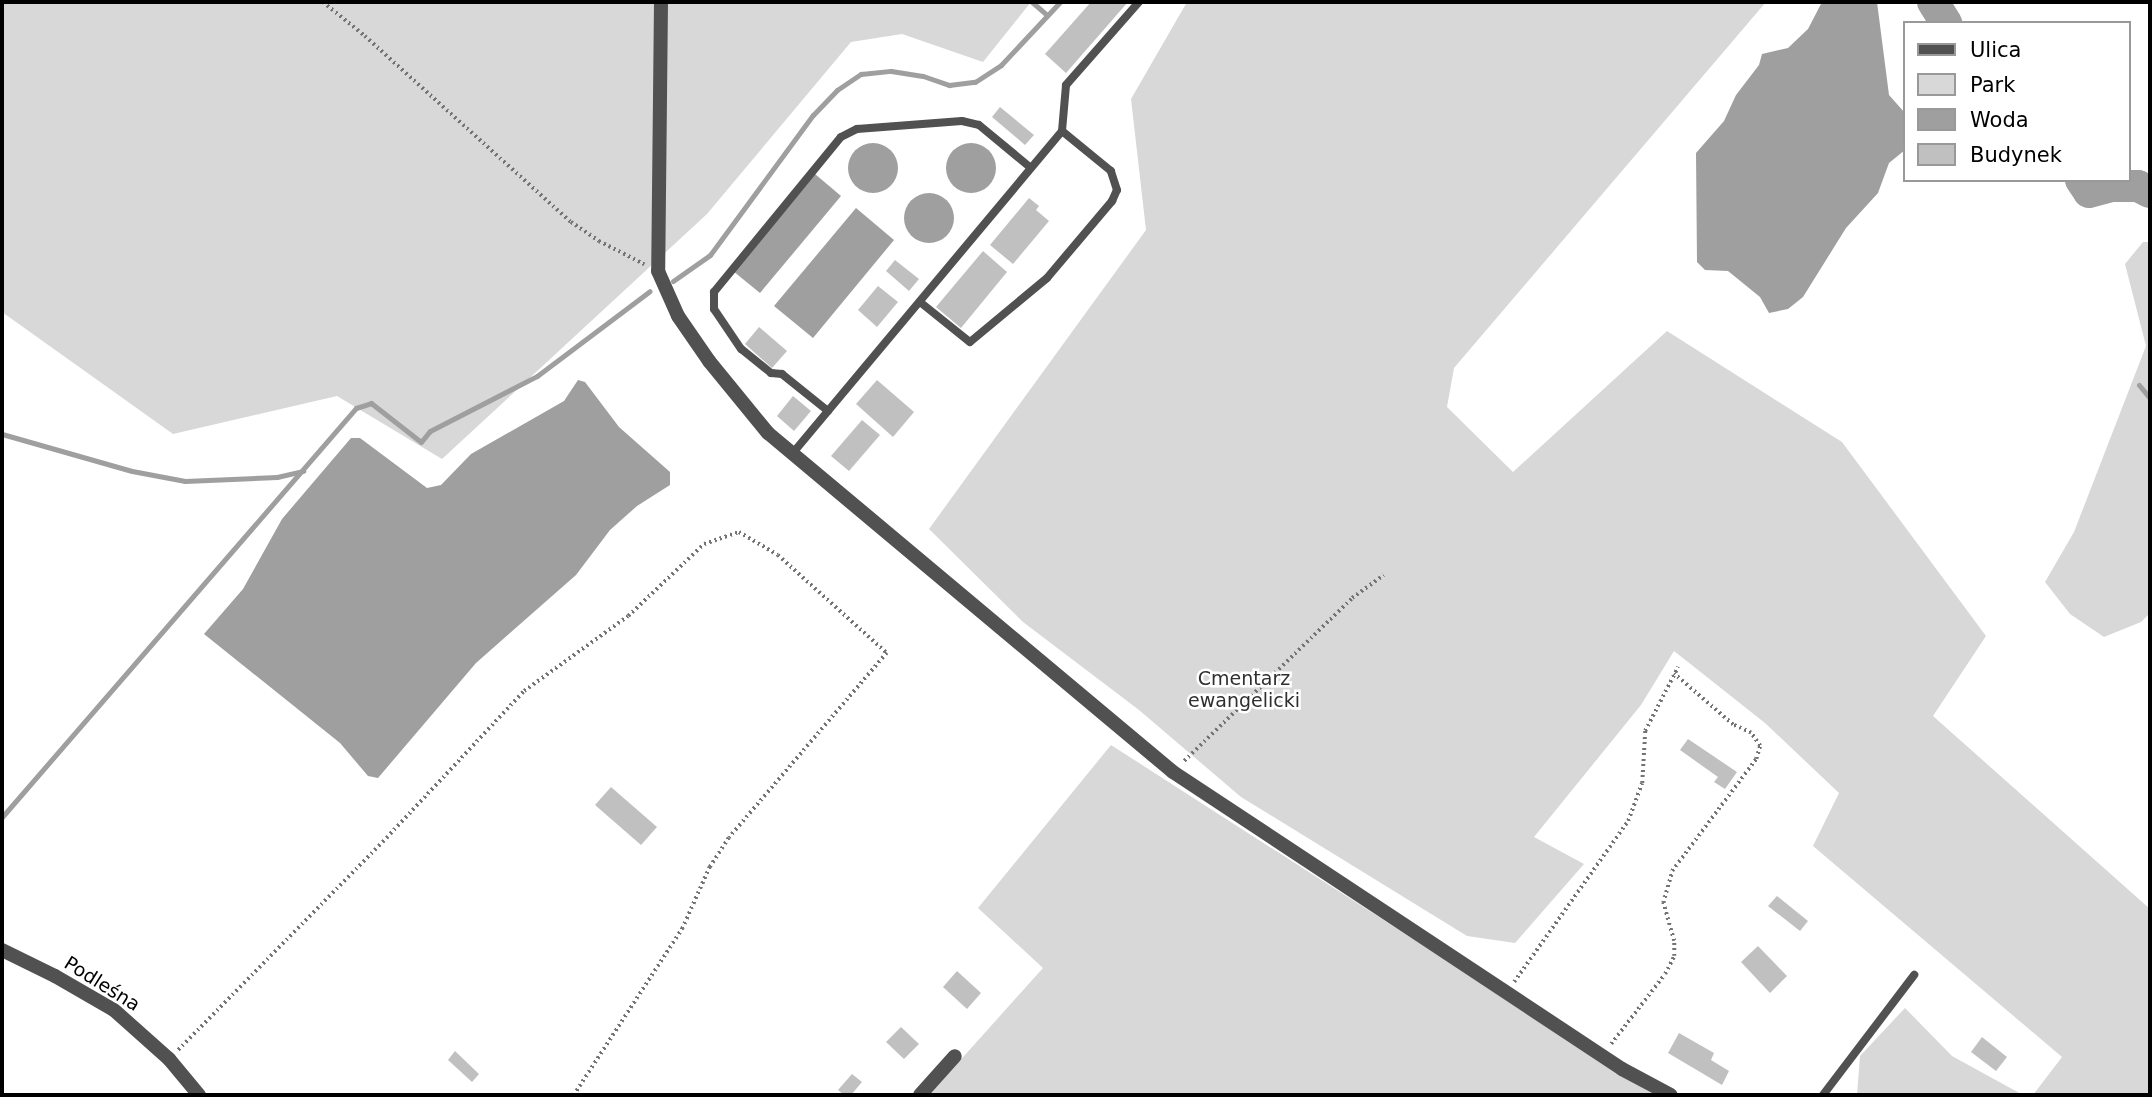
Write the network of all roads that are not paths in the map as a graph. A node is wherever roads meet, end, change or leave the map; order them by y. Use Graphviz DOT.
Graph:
graph roads {
  1 [pos="661,2"];
  2 [pos="1139,2"];
  3 [pos="1062,131"];
  4 [pos="1031,168"];
  5 [pos="920,302"];
  6 [pos="828,411"];
  7 [pos="791,455"];
  8 [pos="2,950"];
  9 [pos="1914,975"];
  10 [pos="955,1056"];
  11 [pos="199,1095"];
  12 [pos="919,1095"];
  13 [pos="1671,1095"];
  14 [pos="1823,1095"];
  1 -- 7 [label="street"];
  2 -- 3 [label="lane"];
  3 -- 4 [label="lane"];
  3 -- 5 [label="lane"];
  4 -- 5 [label="lane"];
  4 -- 6 [label="lane"];
  5 -- 6 [label="lane"];
  6 -- 7 [label="lane"];
  7 -- 13 [label="street"];
  8 -- 11 [label="street, Podleśna"];
  9 -- 14 [label="lane"];
  10 -- 12 [label="street"];
}
